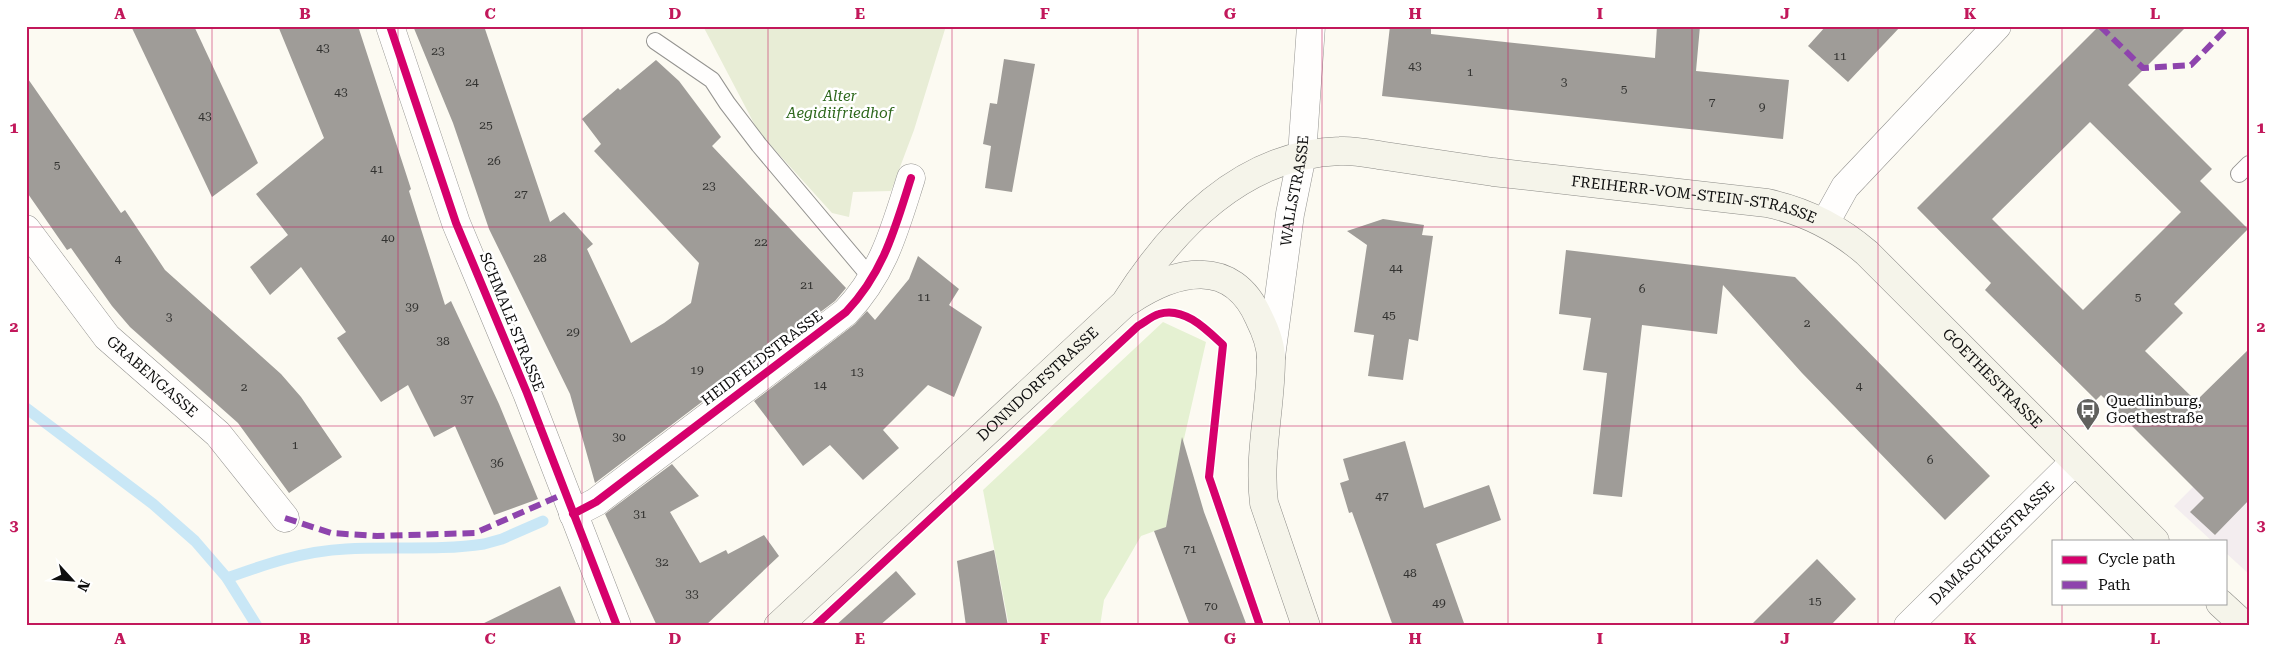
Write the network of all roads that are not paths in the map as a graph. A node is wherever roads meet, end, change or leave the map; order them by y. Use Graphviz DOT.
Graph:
graph roads {
  1 [pos="390,26"];
  2 [pos="1311,26"];
  3 [pos="1996,26"];
  4 [pos="655,41"];
  5 [pos="1302,154"];
  6 [pos="912,178"];
  7 [pos="1825,223"];
  8 [pos="26,228"];
  9 [pos="872,279"];
  10 [pos="1125,303"];
  11 [pos="1271,357"];
  12 [pos="2074,462"];
  13 [pos="573,514"];
  14 [pos="285,518"];
  15 [pos="2154,540"];
  16 [pos="2221,604"];
  17 [pos="617,626"];
  18 [pos="778,626"];
  19 [pos="1306,626"];
  20 [pos="1908,626"];
  21 [pos="2245,626"];
  1 -- 13 [label="street, SCHMALE STRASSE"];
  2 -- 5 [label="street, WALLSTRASSE"];
  3 -- 7 [label="street, FREIHERR-VOM-STEIN-STRASSE"];
  4 -- 9 [label="lane"];
  5 -- 7 [label="main road, FREIHERR-VOM-STEIN-STRASSE"];
  5 -- 10 [label="main road, DONNDORFSTRASSE"];
  5 -- 11 [label="street, WALLSTRASSE"];
  6 -- 9 [label="street, HEIDFELDSTRASSE"];
  7 -- 12 [label="main road, GOETHESTRASSE"];
  8 -- 14 [label="street, GRABENGASSE"];
  9 -- 13 [label="street, HEIDFELDSTRASSE"];
  10 -- 11 [label="main road, WALLSTRASSE"];
  10 -- 18 [label="main road, DONNDORFSTRASSE"];
  11 -- 19 [label="main road, WALLSTRASSE"];
  12 -- 15 [label="main road, GOETHESTRASSE"];
  12 -- 20 [label="street, DAMASCHKESTRASSE"];
  13 -- 17 [label="street, SCHMALE STRASSE"];
  16 -- 21 [label="main road"];
}
